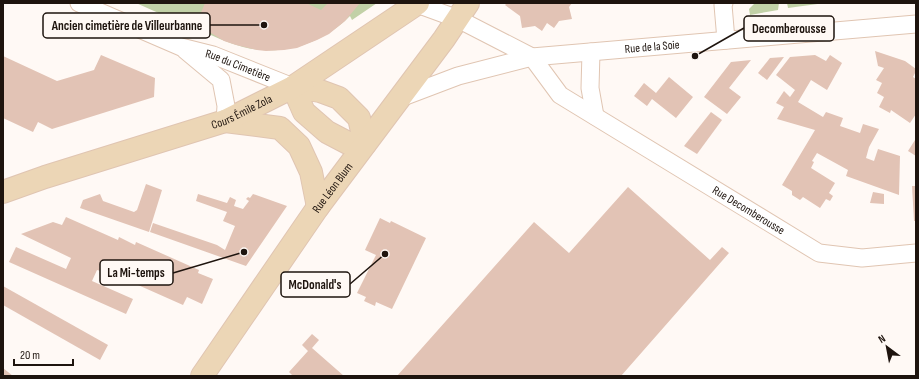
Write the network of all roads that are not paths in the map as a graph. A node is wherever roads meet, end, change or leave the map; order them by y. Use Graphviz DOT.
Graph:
graph roads {
  1 [pos="79,3"];
  2 [pos="418,3"];
  3 [pos="724,3"];
  4 [pos="463,11"];
  5 [pos="916,24"];
  6 [pos="726,40"];
  7 [pos="181,47"];
  8 [pos="591,52"];
  9 [pos="532,57"];
  10 [pos="293,87"];
  11 [pos="400,98"];
  12 [pos="595,116"];
  13 [pos="226,121"];
  14 [pos="365,144"];
  15 [pos="45,177"];
  16 [pos="3,185"];
  17 [pos="3,192"];
  18 [pos="318,207"];
  19 [pos="916,254"];
  20 [pos="202,376"];
  1 -- 7 [label="street, Rue du Cimetière"];
  2 -- 4 [label="street"];
  2 -- 10 [label="main road, Cours Émile Zola"];
  3 -- 6 [label="street"];
  4 -- 9 [label="street"];
  4 -- 11 [label="main road, Rue Léon Blum"];
  5 -- 6 [label="street, Rue de la Soie"];
  6 -- 8 [label="street, Rue de la Soie"];
  7 -- 10 [label="street, Rue du Cimetière"];
  7 -- 13 [label="street, Rue du Cimetière"];
  8 -- 9 [label="street, Rue de la Soie"];
  8 -- 12 [label="street"];
  9 -- 11 [label="street, Rue de la Soie"];
  9 -- 12 [label="street"];
  10 -- 13 [label="main road, Cours Émile Zola"];
  10 -- 14 [label="main road"];
  10 -- 14 [label="main road"];
  11 -- 14 [label="main road, Rue Léon Blum"];
  12 -- 19 [label="street, Rue Decomberousse"];
  13 -- 15 [label="main road, Cours Émile Zola"];
  13 -- 18 [label="main road"];
  14 -- 18 [label="main road, Rue Léon Blum"];
  15 -- 16 [label="main road, Cours Émile Zola"];
  15 -- 17 [label="main road, Cours Émile Zola"];
  18 -- 20 [label="main road, Rue Léon Blum"];
}
